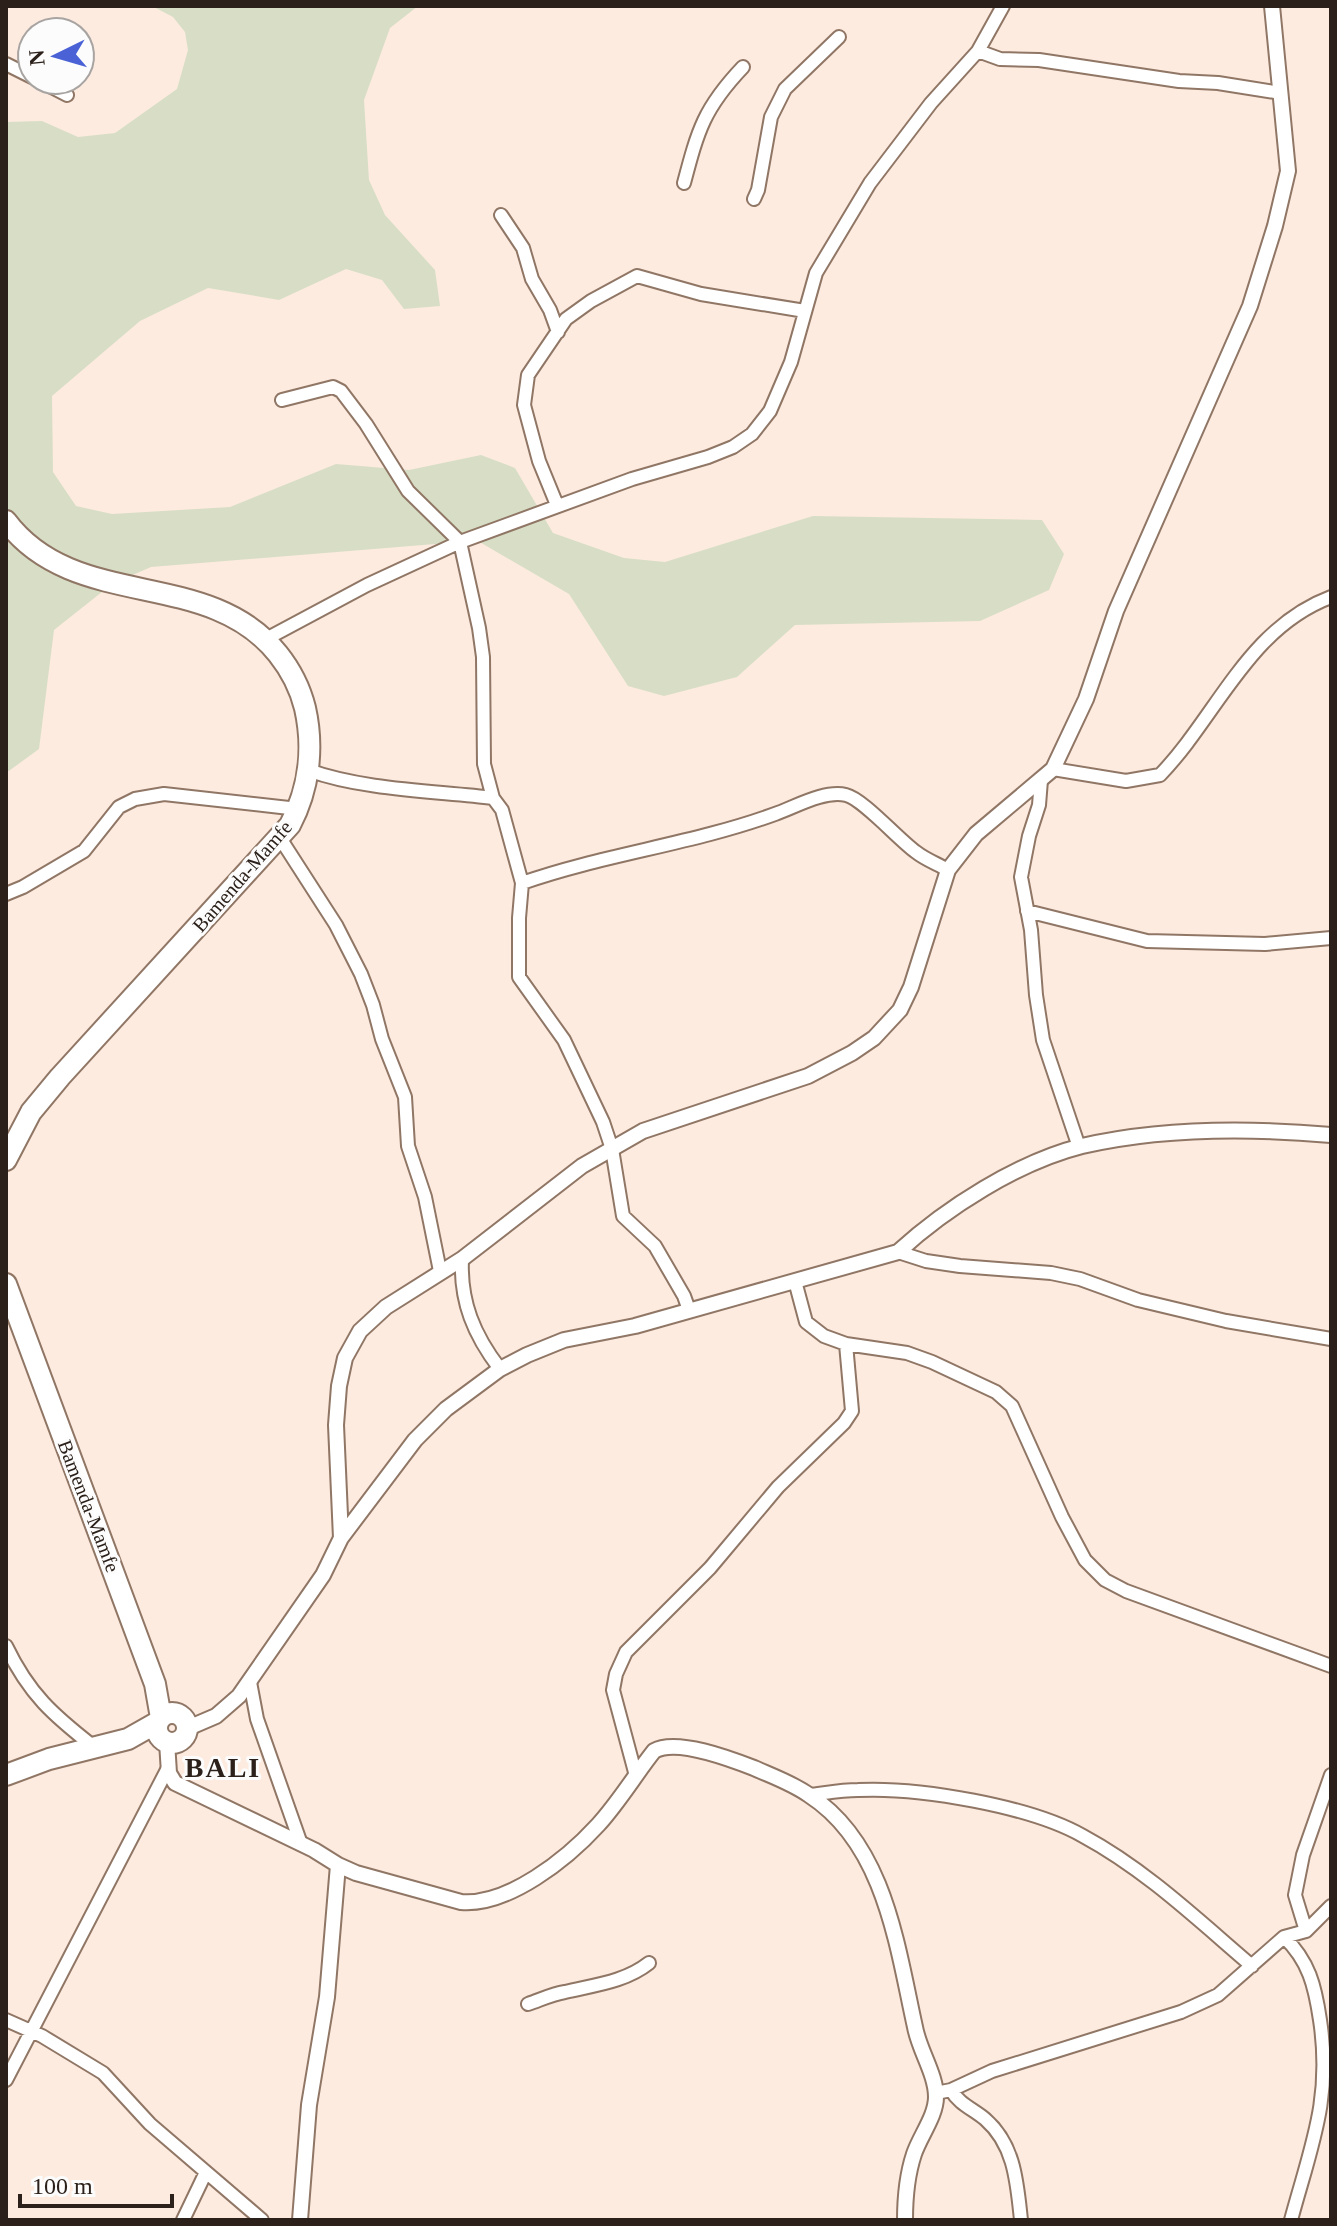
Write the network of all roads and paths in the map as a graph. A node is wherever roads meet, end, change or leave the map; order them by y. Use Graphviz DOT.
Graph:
graph roads {
  1 [pos="1003,6"];
  2 [pos="1272,6"];
  3 [pos="839,37"];
  4 [pos="978,51"];
  5 [pos="743,67"];
  6 [pos="1281,93"];
  7 [pos="684,183"];
  8 [pos="754,199"];
  9 [pos="501,215"];
  10 [pos="805,311"];
  11 [pos="558,332"];
  12 [pos="282,400"];
  13 [pos="557,505"];
  14 [pos="10,527"];
  15 [pos="460,542"];
  16 [pos="1331,597"];
  17 [pos="266,639"];
  18 [pos="1053,769"];
  19 [pos="308,770"];
  20 [pos="1041,780"];
  21 [pos="493,798"];
  22 [pos="298,809"];
  23 [pos="280,838"];
  24 [pos="948,870"];
  25 [pos="522,883"];
  26 [pos="6,894"];
  27 [pos="1027,911"];
  28 [pos="1331,938"];
  29 [pos="1331,1135"];
  30 [pos="1079,1147"];
  31 [pos="612,1149"];
  32 [pos="6,1160"];
  33 [pos="898,1252"];
  34 [pos="462,1259"];
  35 [pos="440,1271"];
  36 [pos="795,1281"];
  37 [pos="6,1284"];
  38 [pos="689,1310"];
  39 [pos="1331,1339"];
  40 [pos="846,1344"];
  41 [pos="500,1369"];
  42 [pos="341,1538"];
  43 [pos="6,1646"];
  44 [pos="1331,1666"];
  45 [pos="12,1670"];
  46 [pos="250,1682"];
  47 [pos="169,1727"];
  48 [pos="94,1747"];
  49 [pos="168,1768"];
  50 [pos="6,1775"];
  51 [pos="1331,1775"];
  52 [pos="636,1776"];
  53 [pos="810,1795"];
  54 [pos="301,1844"];
  55 [pos="338,1865"];
  56 [pos="1331,1906"];
  57 [pos="1306,1931"];
  58 [pos="1284,1937"];
  59 [pos="649,1963"];
  60 [pos="1252,1966"];
  61 [pos="528,2004"];
  62 [pos="6,2020"];
  63 [pos="32,2031"];
  64 [pos="6,2080"];
  65 [pos="944,2092"];
  66 [pos="206,2172"];
  67 [pos="183,2220"];
  68 [pos="262,2220"];
  69 [pos="300,2220"];
  70 [pos="905,2220"];
  71 [pos="1021,2220"];
  72 [pos="1291,2220"];
  1 -- 4 [label="street"];
  2 -- 6 [label="street"];
  3 -- 8 [label="street"];
  4 -- 6 [label="street"];
  4 -- 10 [label="street"];
  5 -- 7 [label="street"];
  6 -- 18 [label="street"];
  9 -- 11 [label="street"];
  10 -- 11 [label="street"];
  10 -- 13 [label="street"];
  11 -- 13 [label="street"];
  12 -- 15 [label="street"];
  13 -- 15 [label="street"];
  14 -- 17 [label="highway, Bamenda-Mamfe"];
  15 -- 17 [label="street"];
  15 -- 21 [label="street"];
  16 -- 18 [label="street"];
  17 -- 19 [label="highway, Bamenda-Mamfe"];
  18 -- 20 [label="street"];
  19 -- 21 [label="street"];
  19 -- 22 [label="highway, Bamenda-Mamfe"];
  20 -- 24 [label="street"];
  20 -- 27 [label="street"];
  21 -- 25 [label="street"];
  22 -- 23 [label="highway, Bamenda-Mamfe"];
  22 -- 26 [label="street"];
  23 -- 32 [label="highway, Bamenda-Mamfe"];
  23 -- 35 [label="street"];
  24 -- 25 [label="street"];
  24 -- 31 [label="street"];
  25 -- 31 [label="street"];
  27 -- 28 [label="street"];
  27 -- 30 [label="street"];
  29 -- 30 [label="street"];
  30 -- 33 [label="street"];
  31 -- 34 [label="street"];
  31 -- 38 [label="street"];
  33 -- 36 [label="street"];
  33 -- 39 [label="street"];
  34 -- 35 [label="street"];
  34 -- 41 [label="street"];
  35 -- 42 [label="street"];
  36 -- 38 [label="street"];
  36 -- 40 [label="street"];
  37 -- 47 [label="highway, Bamenda-Mamfe"];
  38 -- 41 [label="street"];
  40 -- 44 [label="street"];
  40 -- 52 [label="street"];
  41 -- 42 [label="street"];
  42 -- 46 [label="street"];
  43 -- 45 [label="street"];
  45 -- 48 [label="street"];
  46 -- 47 [label="street"];
  46 -- 54 [label="street"];
  47 -- 48 [label="highway"];
  47 -- 49 [label="street"];
  48 -- 50 [label="highway"];
  49 -- 54 [label="street"];
  49 -- 63 [label="street"];
  51 -- 57 [label="street"];
  52 -- 53 [label="street"];
  52 -- 55 [label="street"];
  53 -- 60 [label="street"];
  53 -- 65 [label="street"];
  54 -- 55 [label="street"];
  55 -- 69 [label="street"];
  56 -- 57 [label="street"];
  57 -- 58 [label="street"];
  58 -- 60 [label="street"];
  58 -- 72 [label="street"];
  59 -- 61 [label="street"];
  60 -- 65 [label="street"];
  62 -- 63 [label="street"];
  63 -- 64 [label="street"];
  63 -- 66 [label="street"];
  65 -- 70 [label="street"];
  65 -- 71 [label="street"];
  66 -- 67 [label="street"];
  66 -- 68 [label="street"];
}
